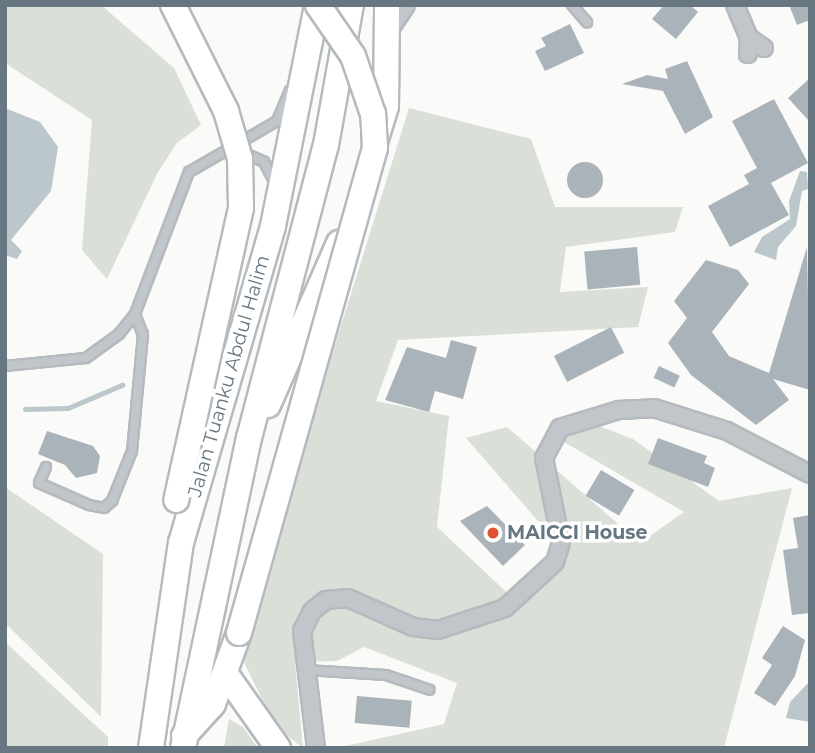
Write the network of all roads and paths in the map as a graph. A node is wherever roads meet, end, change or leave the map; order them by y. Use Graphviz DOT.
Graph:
graph roads {
  1 [pos="173,5"];
  2 [pos="351,5"];
  3 [pos="387,5"];
  4 [pos="407,5"];
  5 [pos="572,5"];
  6 [pos="735,5"];
  7 [pos="316,12"];
  8 [pos="587,22"];
  9 [pos="383,39"];
  10 [pos="754,46"];
  11 [pos="225,151"];
  12 [pos="273,226"];
  13 [pos="135,314"];
  14 [pos="5,366"];
  15 [pos="249,438"];
  16 [pos="46,467"];
  17 [pos="810,474"];
  18 [pos="306,670"];
  19 [pos="225,673"];
  20 [pos="430,690"];
  21 [pos="183,742"];
  22 [pos="136,748"];
  23 [pos="151,748"];
  24 [pos="278,748"];
  25 [pos="316,748"];
  1 -- 22 [label="main road, bridge"];
  2 -- 15 [label="main road, Jalan Tuanku Abdul Halim"];
  3 -- 9 [label="main road"];
  4 -- 9 [label="street"];
  5 -- 8 [label="lane"];
  6 -- 10 [label="street"];
  7 -- 11 [label="lane"];
  7 -- 12 [label="main road, Jalan Tuanku Abdul Halim"];
  7 -- 19 [label="main road, bridge"];
  9 -- 15 [label="main road"];
  11 -- 12 [label="lane"];
  11 -- 13 [label="lane"];
  12 -- 23 [label="main road, Jalan Tuanku Abdul Halim"];
  13 -- 14 [label="lane"];
  13 -- 16 [label="lane"];
  15 -- 21 [label="main road, Jalan Tuanku Abdul Halim"];
  17 -- 18 [label="street"];
  18 -- 20 [label="lane"];
  18 -- 25 [label="street"];
  19 -- 21 [label="main road"];
  19 -- 24 [label="main road"];
}
